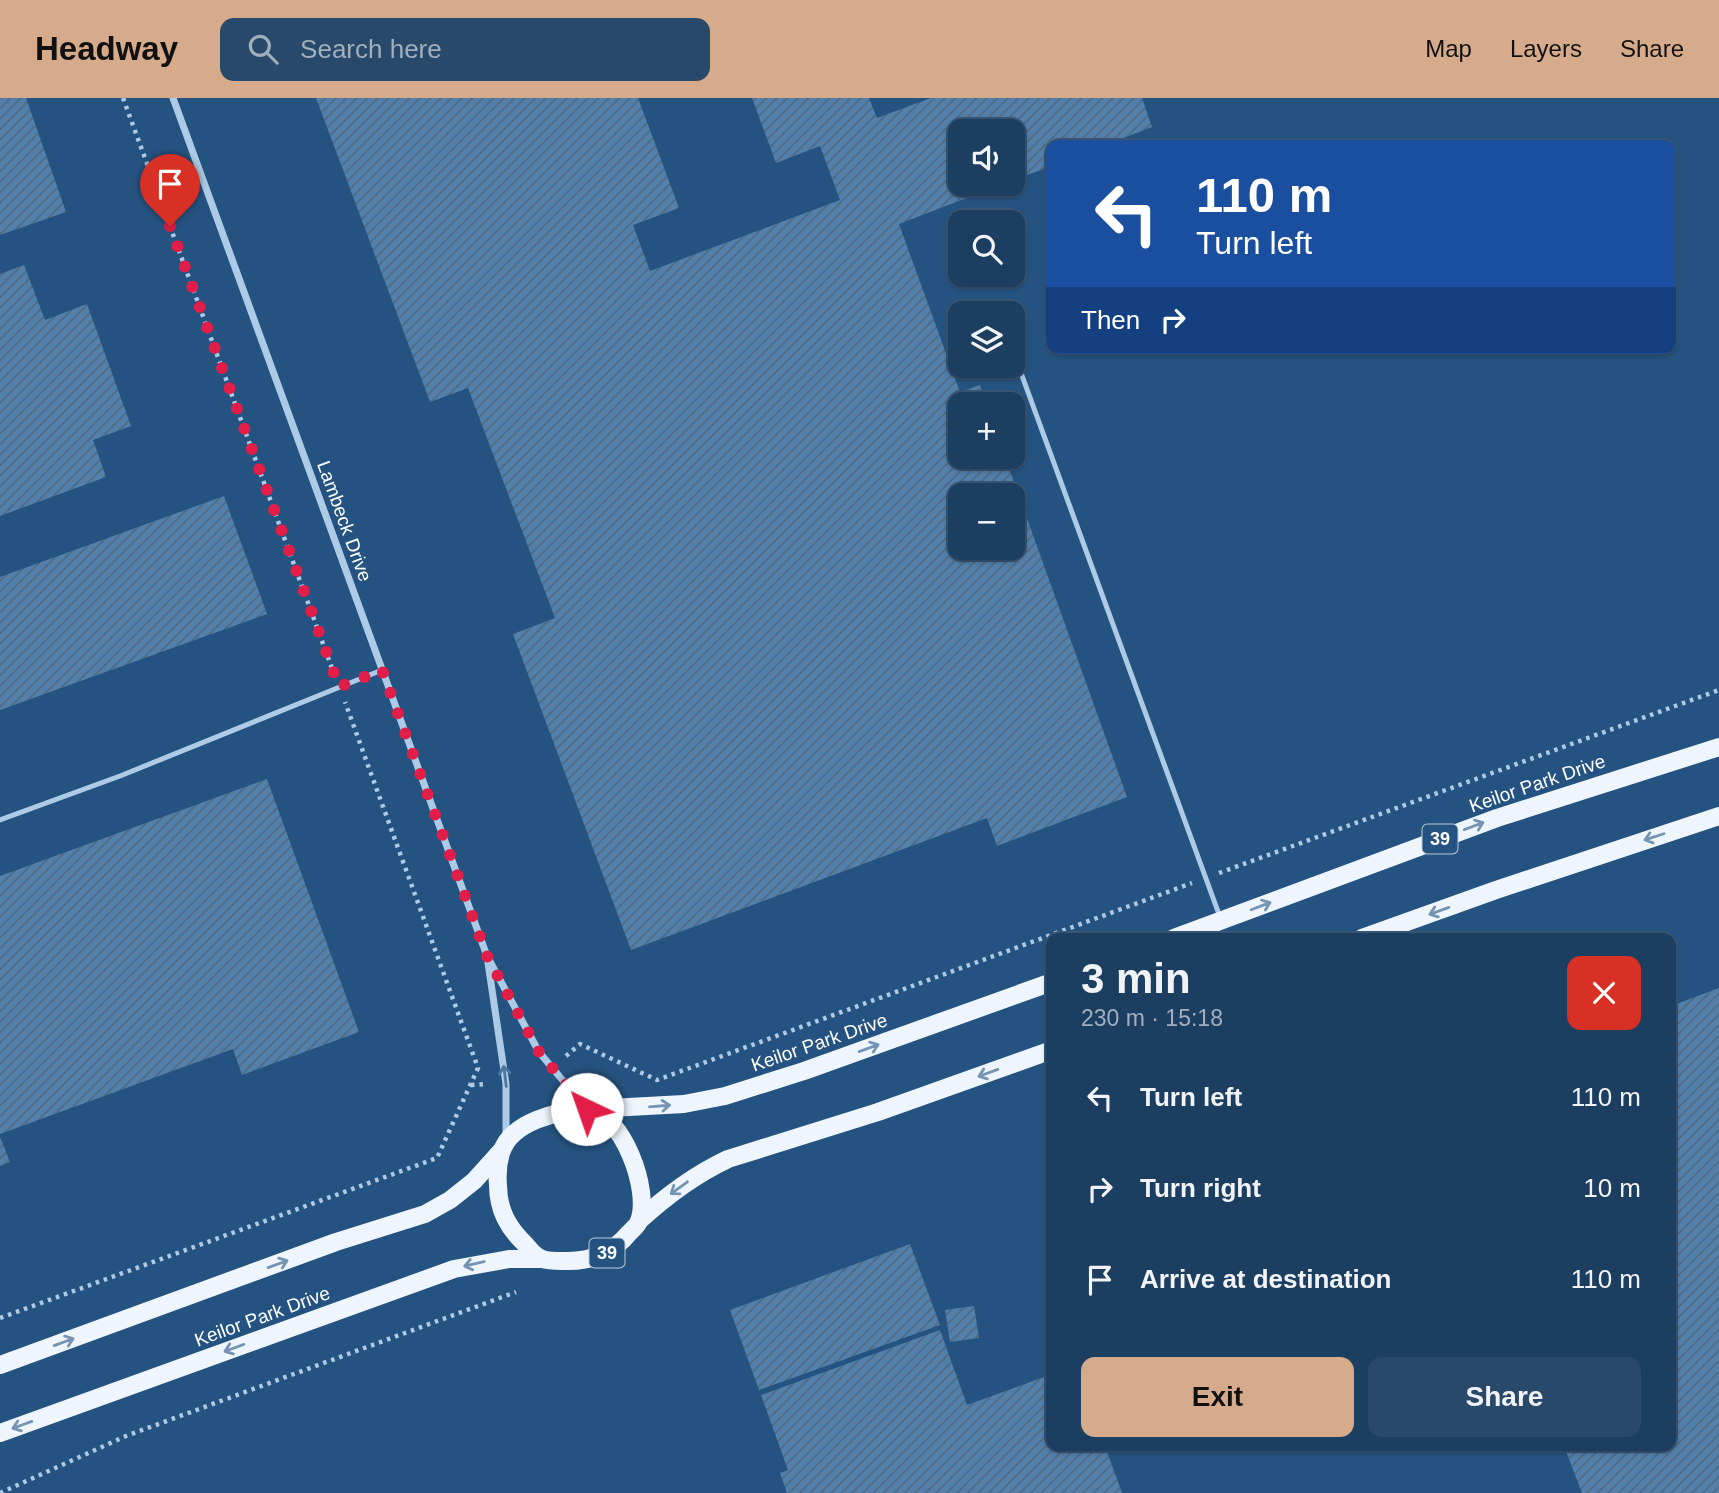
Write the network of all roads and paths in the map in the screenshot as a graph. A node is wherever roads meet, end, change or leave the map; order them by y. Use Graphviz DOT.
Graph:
graph roads {
  1 [pos="123,98"];
  2 [pos="173,98"];
  3 [pos="1023,378"];
  4 [pos="382,670"];
  5 [pos="339,687"];
  6 [pos="1719,690"];
  7 [pos="1719,747"];
  8 [pos="1719,816"];
  9 [pos="0,820"];
  10 [pos="1205,878"];
  11 [pos="1221,921"];
  12 [pos="1056,933"];
  13 [pos="1188,933"];
  14 [pos="1377,933"];
  15 [pos="1046,937"];
  16 [pos="487,956"];
  17 [pos="1046,984"];
  18 [pos="1046,1052"];
  19 [pos="551,1068"];
  20 [pos="506,1084"];
  21 [pos="471,1085"];
  22 [pos="589,1109"];
  23 [pos="503,1148"];
  24 [pos="639,1222"];
  25 [pos="542,1259"];
  26 [pos="516,1293"];
  27 [pos="0,1318"];
  28 [pos="0,1365"];
  29 [pos="0,1433"];
  30 [pos="0,1493"];
  1 -- 5 [label="path"];
  2 -- 4 [label="street, Lambeck Drive"];
  3 -- 10 [label="lane"];
  4 -- 5 [label="lane"];
  4 -- 16 [label="street, Lambeck Drive"];
  5 -- 9 [label="lane"];
  5 -- 21 [label="path"];
  6 -- 10 [label="path"];
  11 -- 7 [label="main road, Keilor Park Drive / 39, one-way"];
  8 -- 14 [label="main road, one-way"];
  10 -- 11 [label="lane"];
  10 -- 12 [label="path"];
  11 -- 13 [label="main road, Keilor Park Drive / 39"];
  15 -- 19 [label="path"];
  16 -- 19 [label="street, Lambeck Drive"];
  20 -- 16 [label="street, Lambeck Drive, one-way"];
  22 -- 17 [label="main road, Keilor Park Drive, one-way"];
  18 -- 24 [label="main road, 39, one-way"];
  19 -- 22 [label="street, Lambeck Drive"];
  20 -- 21 [label="path"];
  20 -- 23 [label="street, Lambeck Drive"];
  21 -- 27 [label="path"];
  22 -- 23 [label="main road"];
  22 -- 24 [label="main road, 39"];
  23 -- 25 [label="main road"];
  28 -- 23 [label="main road, one-way"];
  24 -- 25 [label="main road, 39"];
  25 -- 29 [label="main road, Keilor Park Drive / 39, one-way"];
  26 -- 30 [label="path"];
}
